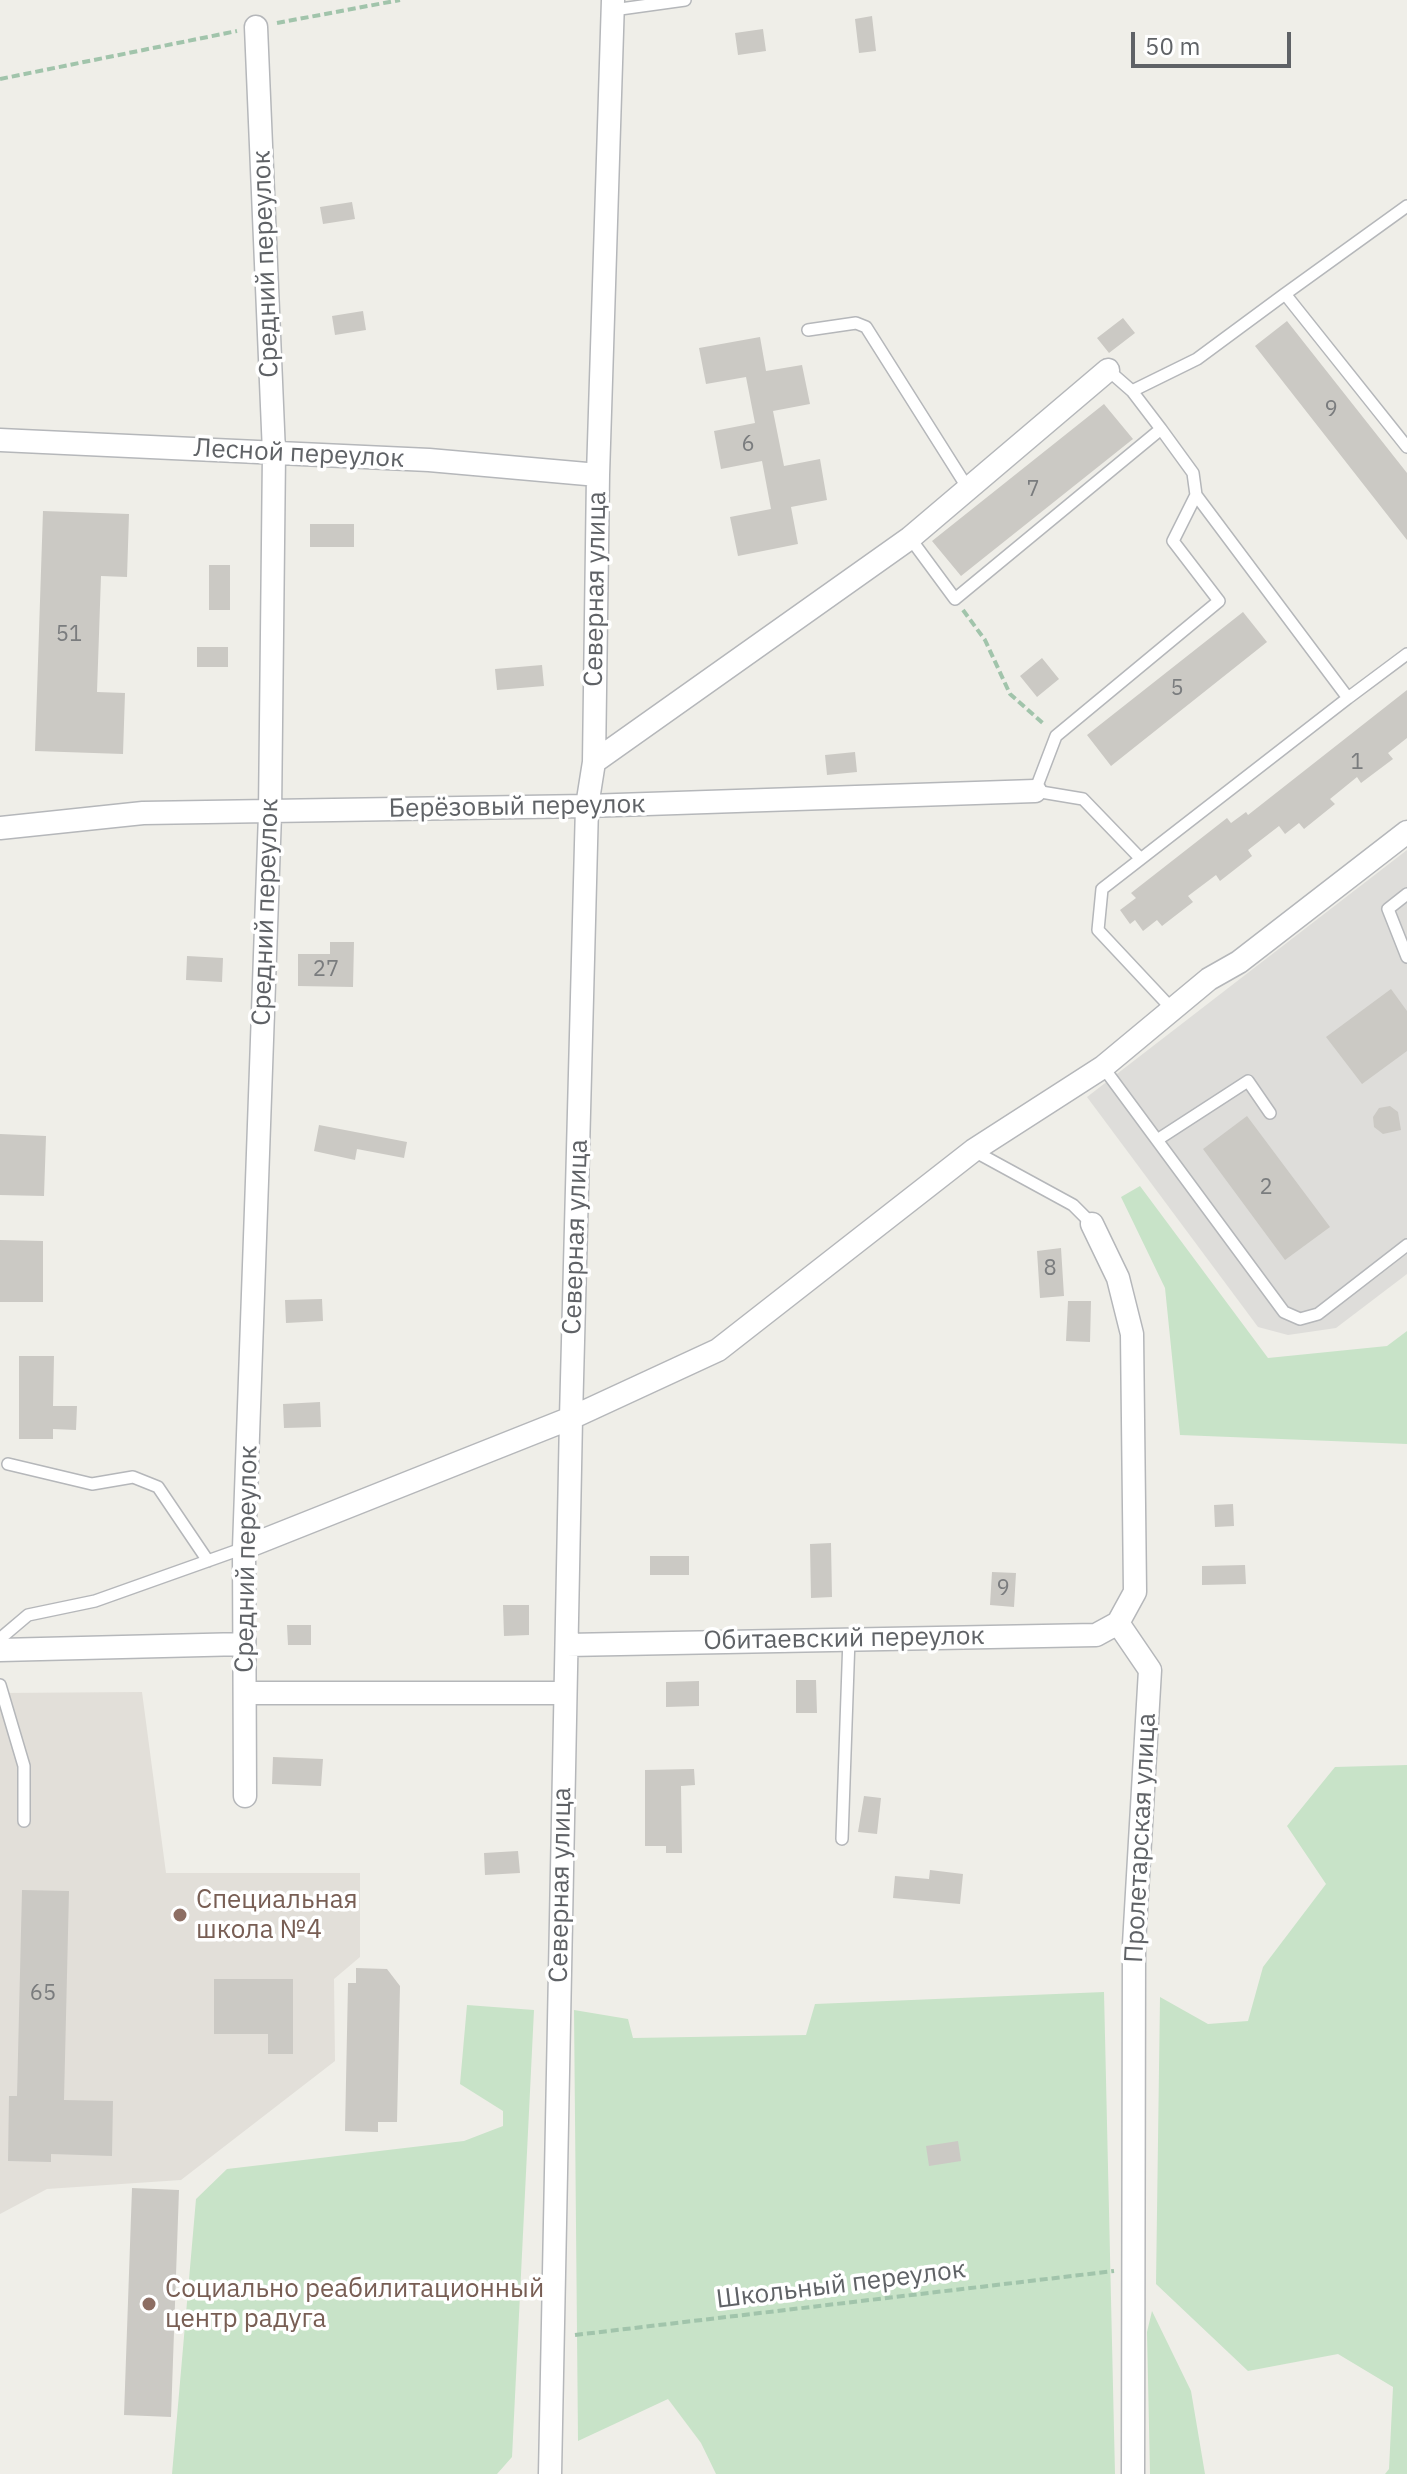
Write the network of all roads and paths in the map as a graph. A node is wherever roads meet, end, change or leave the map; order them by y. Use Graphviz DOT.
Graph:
graph roads {
  1 [pos="400,0"];
  2 [pos="685,0"];
  3 [pos="613,5"];
  4 [pos="256,27"];
  5 [pos="0,79"];
  6 [pos="1407,206"];
  7 [pos="1285,294"];
  8 [pos="808,330"];
  9 [pos="1108,370"];
  10 [pos="1132,391"];
  11 [pos="1161,429"];
  12 [pos="0,440"];
  13 [pos="1407,447"];
  14 [pos="274,453"];
  15 [pos="598,475"];
  16 [pos="967,487"];
  17 [pos="1196,495"];
  18 [pos="910,538"];
  19 [pos="955,599"];
  20 [pos="1407,654"];
  21 [pos="1348,698"];
  22 [pos="1056,736"];
  23 [pos="594,762"];
  24 [pos="1035,791"];
  25 [pos="587,806"];
  26 [pos="270,814"];
  27 [pos="0,828"];
  28 [pos="1407,832"];
  29 [pos="1139,857"];
  30 [pos="1407,894"];
  31 [pos="1407,957"];
  32 [pos="1173,1011"];
  33 [pos="1103,1067"];
  34 [pos="1270,1113"];
  35 [pos="1157,1140"];
  36 [pos="974,1150"];
  37 [pos="1092,1224"];
  38 [pos="1407,1245"];
  39 [pos="571,1418"];
  40 [pos="8,1464"];
  41 [pos="244,1548"];
  42 [pos="208,1561"];
  43 [pos="1118,1623"];
  44 [pos="849,1638"];
  45 [pos="244,1644"];
  46 [pos="567,1645"];
  47 [pos="0,1648"];
  48 [pos="0,1685"];
  49 [pos="246,1693"];
  50 [pos="565,1693"];
  51 [pos="245,1796"];
  52 [pos="24,1821"];
  53 [pos="842,1839"];
  54 [pos="1133,2269"];
  55 [pos="553,2338"];
  56 [pos="550,2474"];
  57 [pos="1133,2474"];
  1 -- 4 [label="path"];
  2 -- 3 [label="lane"];
  3 -- 15 [label="street, Северная улица"];
  4 -- 5 [label="path"];
  4 -- 14 [label="street, Средний переулок"];
  6 -- 7 [label="lane"];
  7 -- 10 [label="lane"];
  7 -- 13 [label="lane"];
  8 -- 16 [label="lane"];
  9 -- 10 [label="lane"];
  9 -- 16 [label="street"];
  10 -- 11 [label="lane"];
  11 -- 17 [label="lane"];
  11 -- 19 [label="lane"];
  12 -- 14 [label="street, Лесной переулок"];
  14 -- 15 [label="street, Лесной переулок"];
  14 -- 26 [label="street, Средний переулок"];
  15 -- 23 [label="street, Северная улица"];
  16 -- 18 [label="street"];
  17 -- 21 [label="lane"];
  17 -- 22 [label="lane"];
  18 -- 19 [label="lane"];
  18 -- 23 [label="street"];
  19 -- 22 [label="path"];
  20 -- 21 [label="lane"];
  21 -- 29 [label="lane"];
  22 -- 24 [label="lane"];
  23 -- 25 [label="street, Северная улица"];
  24 -- 25 [label="street, Берёзовый переулок"];
  24 -- 29 [label="lane"];
  25 -- 26 [label="street, Берёзовый переулок"];
  25 -- 39 [label="street, Северная улица"];
  26 -- 27 [label="street, Берёзовый переулок"];
  26 -- 41 [label="street, Средний переулок"];
  28 -- 32 [label="street"];
  29 -- 32 [label="lane"];
  30 -- 31 [label="lane"];
  32 -- 33 [label="street"];
  33 -- 35 [label="lane"];
  33 -- 36 [label="street"];
  34 -- 35 [label="lane"];
  35 -- 38 [label="lane"];
  36 -- 37 [label="lane"];
  36 -- 39 [label="street"];
  37 -- 43 [label="street"];
  39 -- 41 [label="street"];
  39 -- 46 [label="street, Северная улица"];
  40 -- 42 [label="lane"];
  41 -- 42 [label="lane"];
  41 -- 45 [label="street, Средний переулок"];
  42 -- 47 [label="lane"];
  43 -- 44 [label="street, Обитаевский переулок"];
  43 -- 54 [label="street, Пролетарская улица"];
  44 -- 46 [label="street, Обитаевский переулок"];
  44 -- 53 [label="lane"];
  45 -- 47 [label="street"];
  45 -- 49 [label="street, Средний переулок"];
  46 -- 50 [label="street, Северная улица"];
  48 -- 52 [label="lane"];
  49 -- 50 [label="street"];
  49 -- 51 [label="street, Средний переулок"];
  50 -- 55 [label="street, Северная улица"];
  54 -- 55 [label="path, Школьный переулок"];
  54 -- 57 [label="street, Пролетарская улица"];
  55 -- 56 [label="street, Северная улица"];
}
